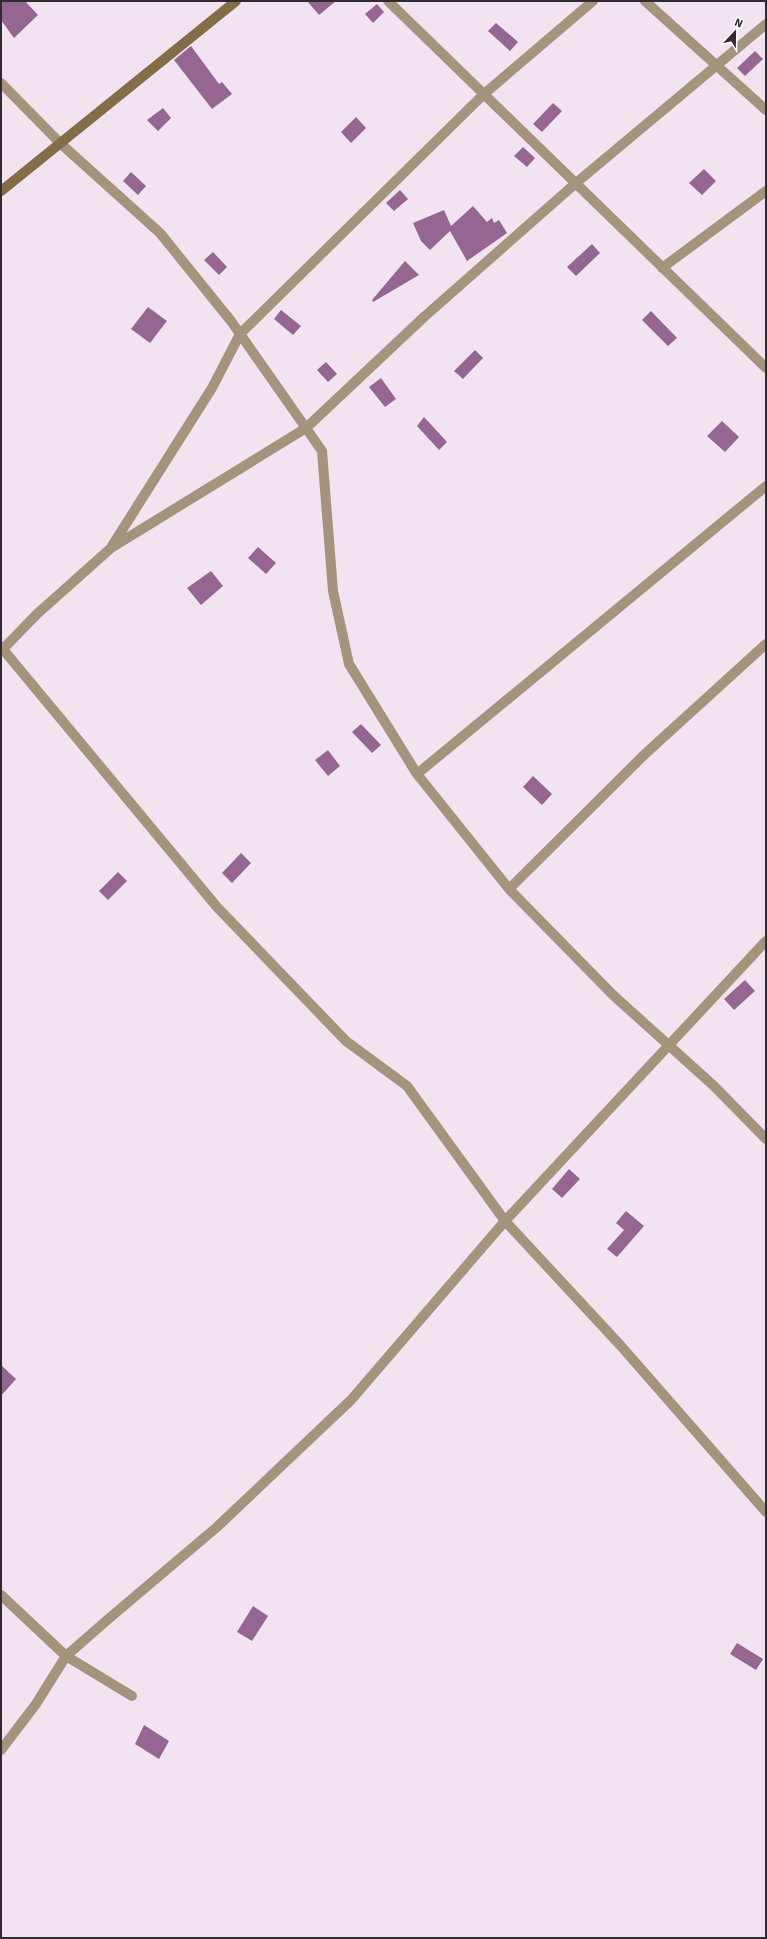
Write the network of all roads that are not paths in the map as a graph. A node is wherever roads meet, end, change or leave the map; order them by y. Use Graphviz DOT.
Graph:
graph roads {
  1 [pos="236,1"];
  2 [pos="388,1"];
  3 [pos="593,1"];
  4 [pos="645,1"];
  5 [pos="766,24"];
  6 [pos="716,65"];
  7 [pos="1,83"];
  8 [pos="484,94"];
  9 [pos="766,110"];
  10 [pos="60,143"];
  11 [pos="576,183"];
  12 [pos="1,191"];
  13 [pos="766,191"];
  14 [pos="662,268"];
  15 [pos="240,334"];
  16 [pos="766,368"];
  17 [pos="306,428"];
  18 [pos="766,486"];
  19 [pos="111,548"];
  20 [pos="766,644"];
  21 [pos="2,648"];
  22 [pos="417,774"];
  23 [pos="509,889"];
  24 [pos="766,941"];
  25 [pos="669,1046"];
  26 [pos="766,1139"];
  27 [pos="505,1221"];
  28 [pos="766,1512"];
  29 [pos="1,1595"];
  30 [pos="66,1656"];
  31 [pos="132,1696"];
  32 [pos="1,1750"];
  1 -- 10 [label="street"];
  2 -- 8 [label="street"];
  3 -- 8 [label="street"];
  4 -- 6 [label="street"];
  5 -- 6 [label="street"];
  6 -- 9 [label="street"];
  6 -- 11 [label="street"];
  7 -- 10 [label="street"];
  8 -- 11 [label="street"];
  8 -- 15 [label="street"];
  10 -- 12 [label="street"];
  10 -- 15 [label="street"];
  11 -- 14 [label="street"];
  11 -- 17 [label="street"];
  13 -- 14 [label="street"];
  14 -- 16 [label="street"];
  15 -- 17 [label="street"];
  15 -- 19 [label="street"];
  17 -- 19 [label="street"];
  17 -- 22 [label="street"];
  18 -- 22 [label="street"];
  19 -- 21 [label="street"];
  20 -- 23 [label="street"];
  21 -- 27 [label="street"];
  22 -- 23 [label="street"];
  23 -- 25 [label="street"];
  24 -- 25 [label="street"];
  25 -- 26 [label="street"];
  25 -- 27 [label="street"];
  27 -- 28 [label="street"];
  27 -- 30 [label="street"];
  29 -- 30 [label="street"];
  30 -- 31 [label="street"];
  30 -- 32 [label="street"];
}
